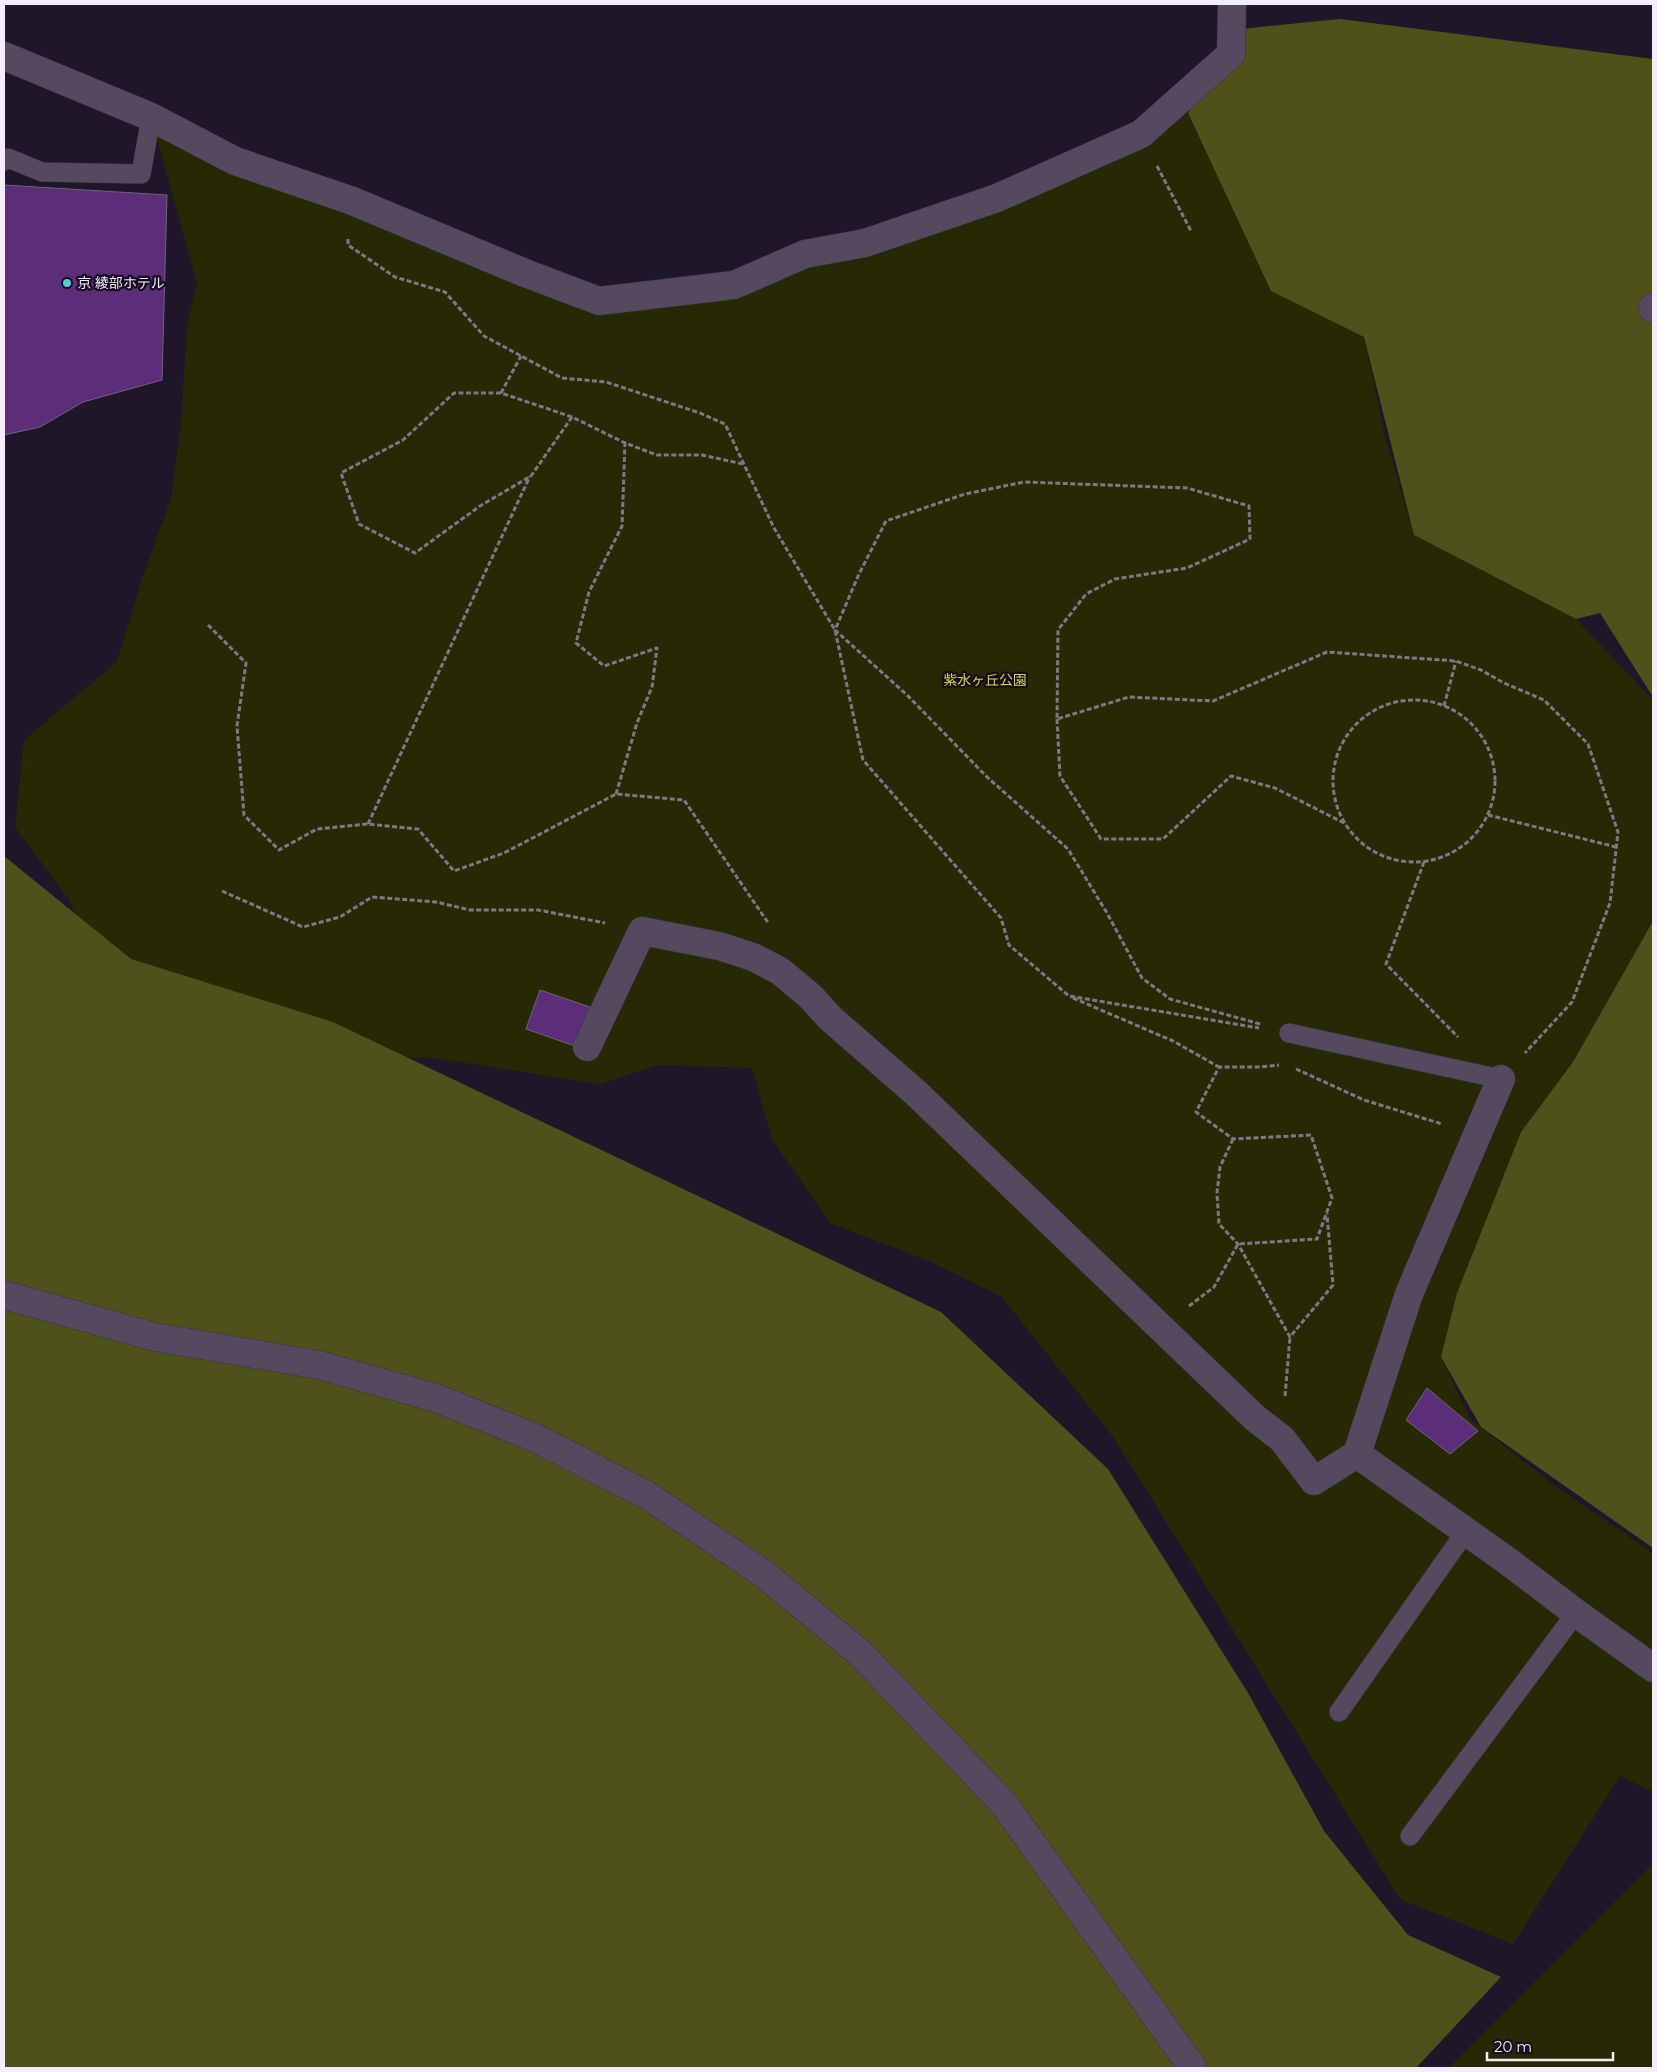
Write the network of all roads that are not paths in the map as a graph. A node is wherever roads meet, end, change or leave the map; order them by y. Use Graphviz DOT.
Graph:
graph roads {
  1 [pos="1232,4"];
  2 [pos="4,56"];
  3 [pos="151,117"];
  4 [pos="4,161"];
  5 [pos="1290,1033"];
  6 [pos="587,1047"];
  7 [pos="1501,1079"];
  8 [pos="4,1295"];
  9 [pos="1357,1454"];
  10 [pos="1466,1531"];
  11 [pos="1576,1613"];
  12 [pos="1653,1668"];
  13 [pos="1339,1712"];
  14 [pos="1410,1836"];
  15 [pos="1193,2068"];
  1 -- 3 [label="street"];
  2 -- 3 [label="street"];
  3 -- 4 [label="lane"];
  5 -- 7 [label="lane"];
  6 -- 9 [label="street"];
  7 -- 9 [label="street"];
  8 -- 15 [label="street"];
  9 -- 10 [label="street"];
  10 -- 11 [label="street"];
  10 -- 13 [label="lane"];
  11 -- 12 [label="street"];
  11 -- 14 [label="lane"];
}
